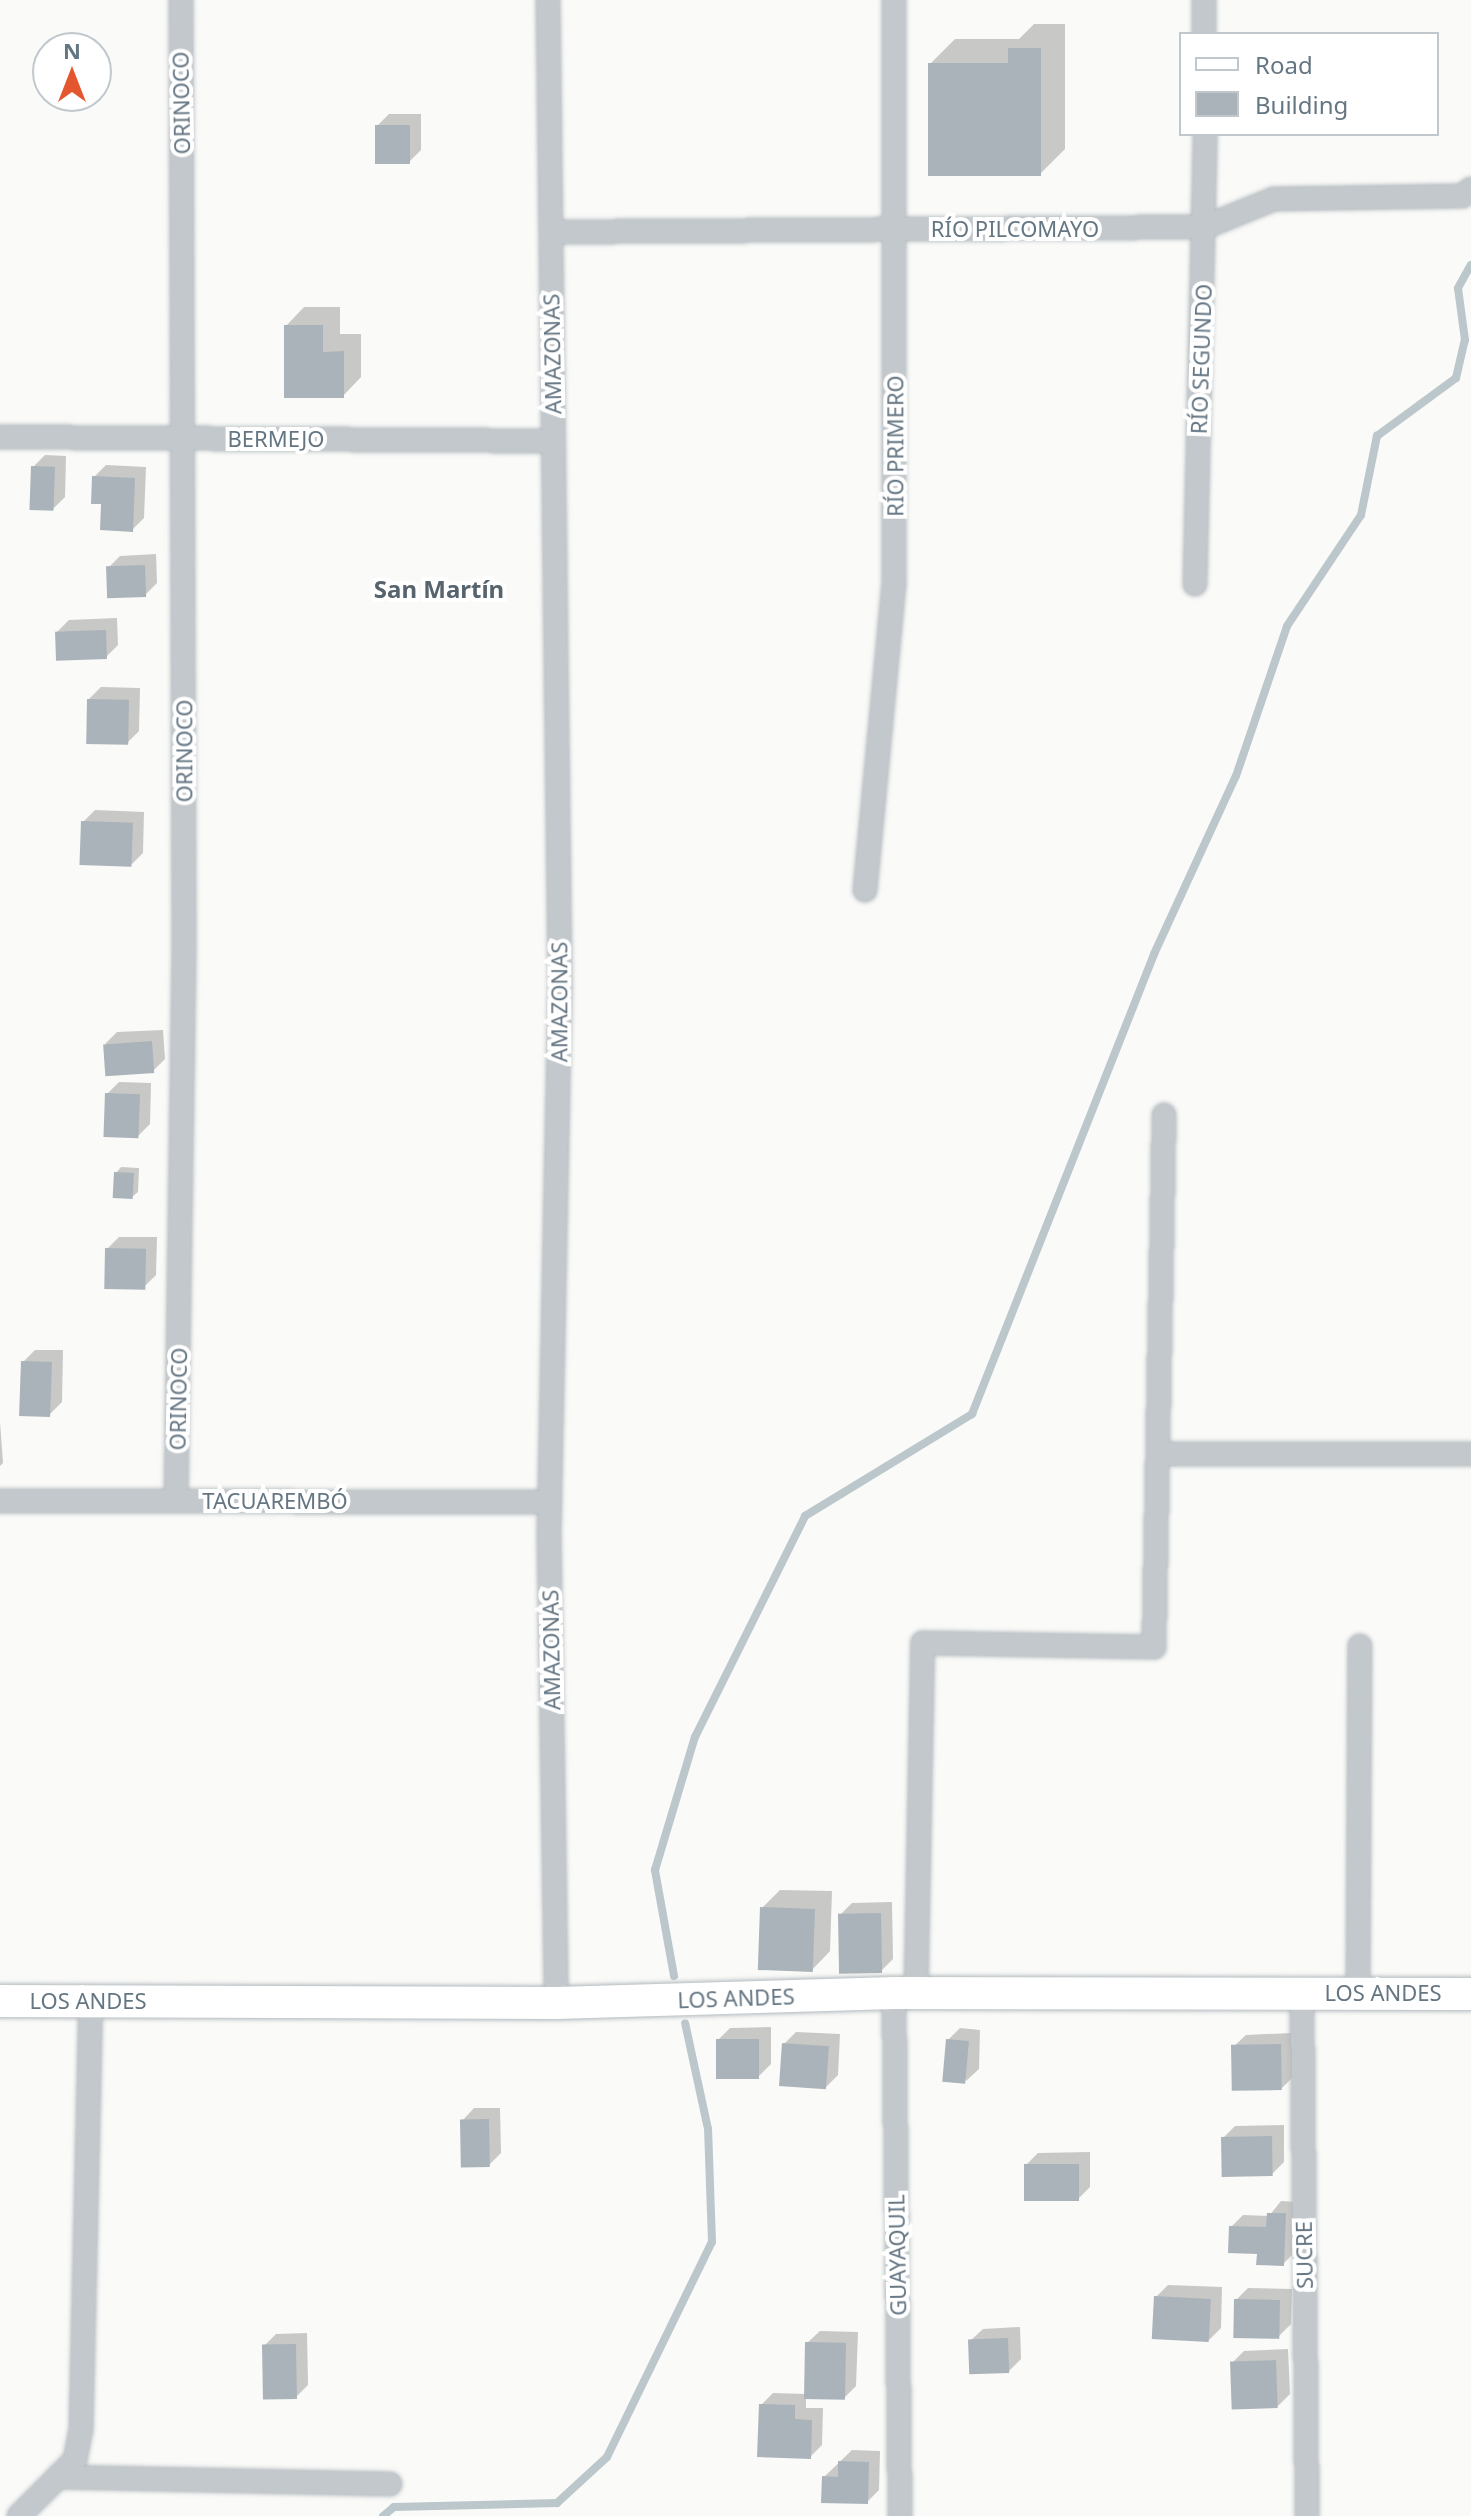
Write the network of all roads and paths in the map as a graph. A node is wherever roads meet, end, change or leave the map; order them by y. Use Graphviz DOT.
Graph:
graph roads {
  1 [pos="181,0"];
  2 [pos="548,0"];
  3 [pos="894,0"];
  4 [pos="1204,0"];
  5 [pos="1204,32"];
  6 [pos="1205,136"];
  7 [pos="1471,189"];
  8 [pos="1205,227"];
  9 [pos="896,230"];
  10 [pos="551,232"];
  11 [pos="0,437"];
  12 [pos="184,439"];
  13 [pos="553,441"];
  14 [pos="1195,584"];
  15 [pos="865,890"];
  16 [pos="1164,1115"];
  17 [pos="1158,1454"];
  18 [pos="1471,1454"];
  19 [pos="0,1501"];
  20 [pos="176,1501"];
  21 [pos="549,1502"];
  22 [pos="1360,1646"];
  23 [pos="1358,1992"];
  24 [pos="905,1993"];
  25 [pos="1302,1994"];
  26 [pos="1471,1994"];
  27 [pos="91,2000"];
  28 [pos="0,2001"];
  29 [pos="556,2003"];
  30 [pos="58,2477"];
  31 [pos="390,2484"];
  32 [pos="19,2516"];
  33 [pos="900,2516"];
  34 [pos="1307,2516"];
  1 -- 12 [label="street, ORINOCO"];
  2 -- 10 [label="street, AMAZONAS"];
  3 -- 9 [label="street, RÍO PRIMERO"];
  4 -- 5 [label="street"];
  6 -- 8 [label="street, RÍO SEGUNDO"];
  7 -- 8 [label="street, RÍO PILCOMAYO"];
  8 -- 9 [label="street, RÍO PILCOMAYO"];
  8 -- 14 [label="street, RÍO SEGUNDO"];
  9 -- 10 [label="street, RÍO PILCOMAYO"];
  9 -- 15 [label="street, RÍO PRIMERO"];
  10 -- 13 [label="street, AMAZONAS"];
  11 -- 12 [label="street, BERMEJO"];
  12 -- 13 [label="street, BERMEJO"];
  12 -- 20 [label="street, ORINOCO"];
  13 -- 21 [label="street, AMAZONAS"];
  16 -- 17 [label="street"];
  17 -- 18 [label="street"];
  17 -- 24 [label="street, GUAYAQUIL"];
  19 -- 20 [label="street, TACUAREMBÓ"];
  20 -- 21 [label="street, TACUAREMBÓ"];
  21 -- 29 [label="street, AMAZONAS"];
  22 -- 23 [label="street"];
  23 -- 25 [label="main road, LOS ANDES"];
  23 -- 26 [label="main road, LOS ANDES"];
  24 -- 25 [label="main road, LOS ANDES"];
  24 -- 29 [label="main road, LOS ANDES"];
  24 -- 33 [label="street, GUAYAQUIL"];
  25 -- 34 [label="street, SUCRE"];
  27 -- 28 [label="main road, LOS ANDES"];
  27 -- 29 [label="main road, LOS ANDES"];
  27 -- 30 [label="street"];
  30 -- 31 [label="street"];
  30 -- 32 [label="street"];
}
